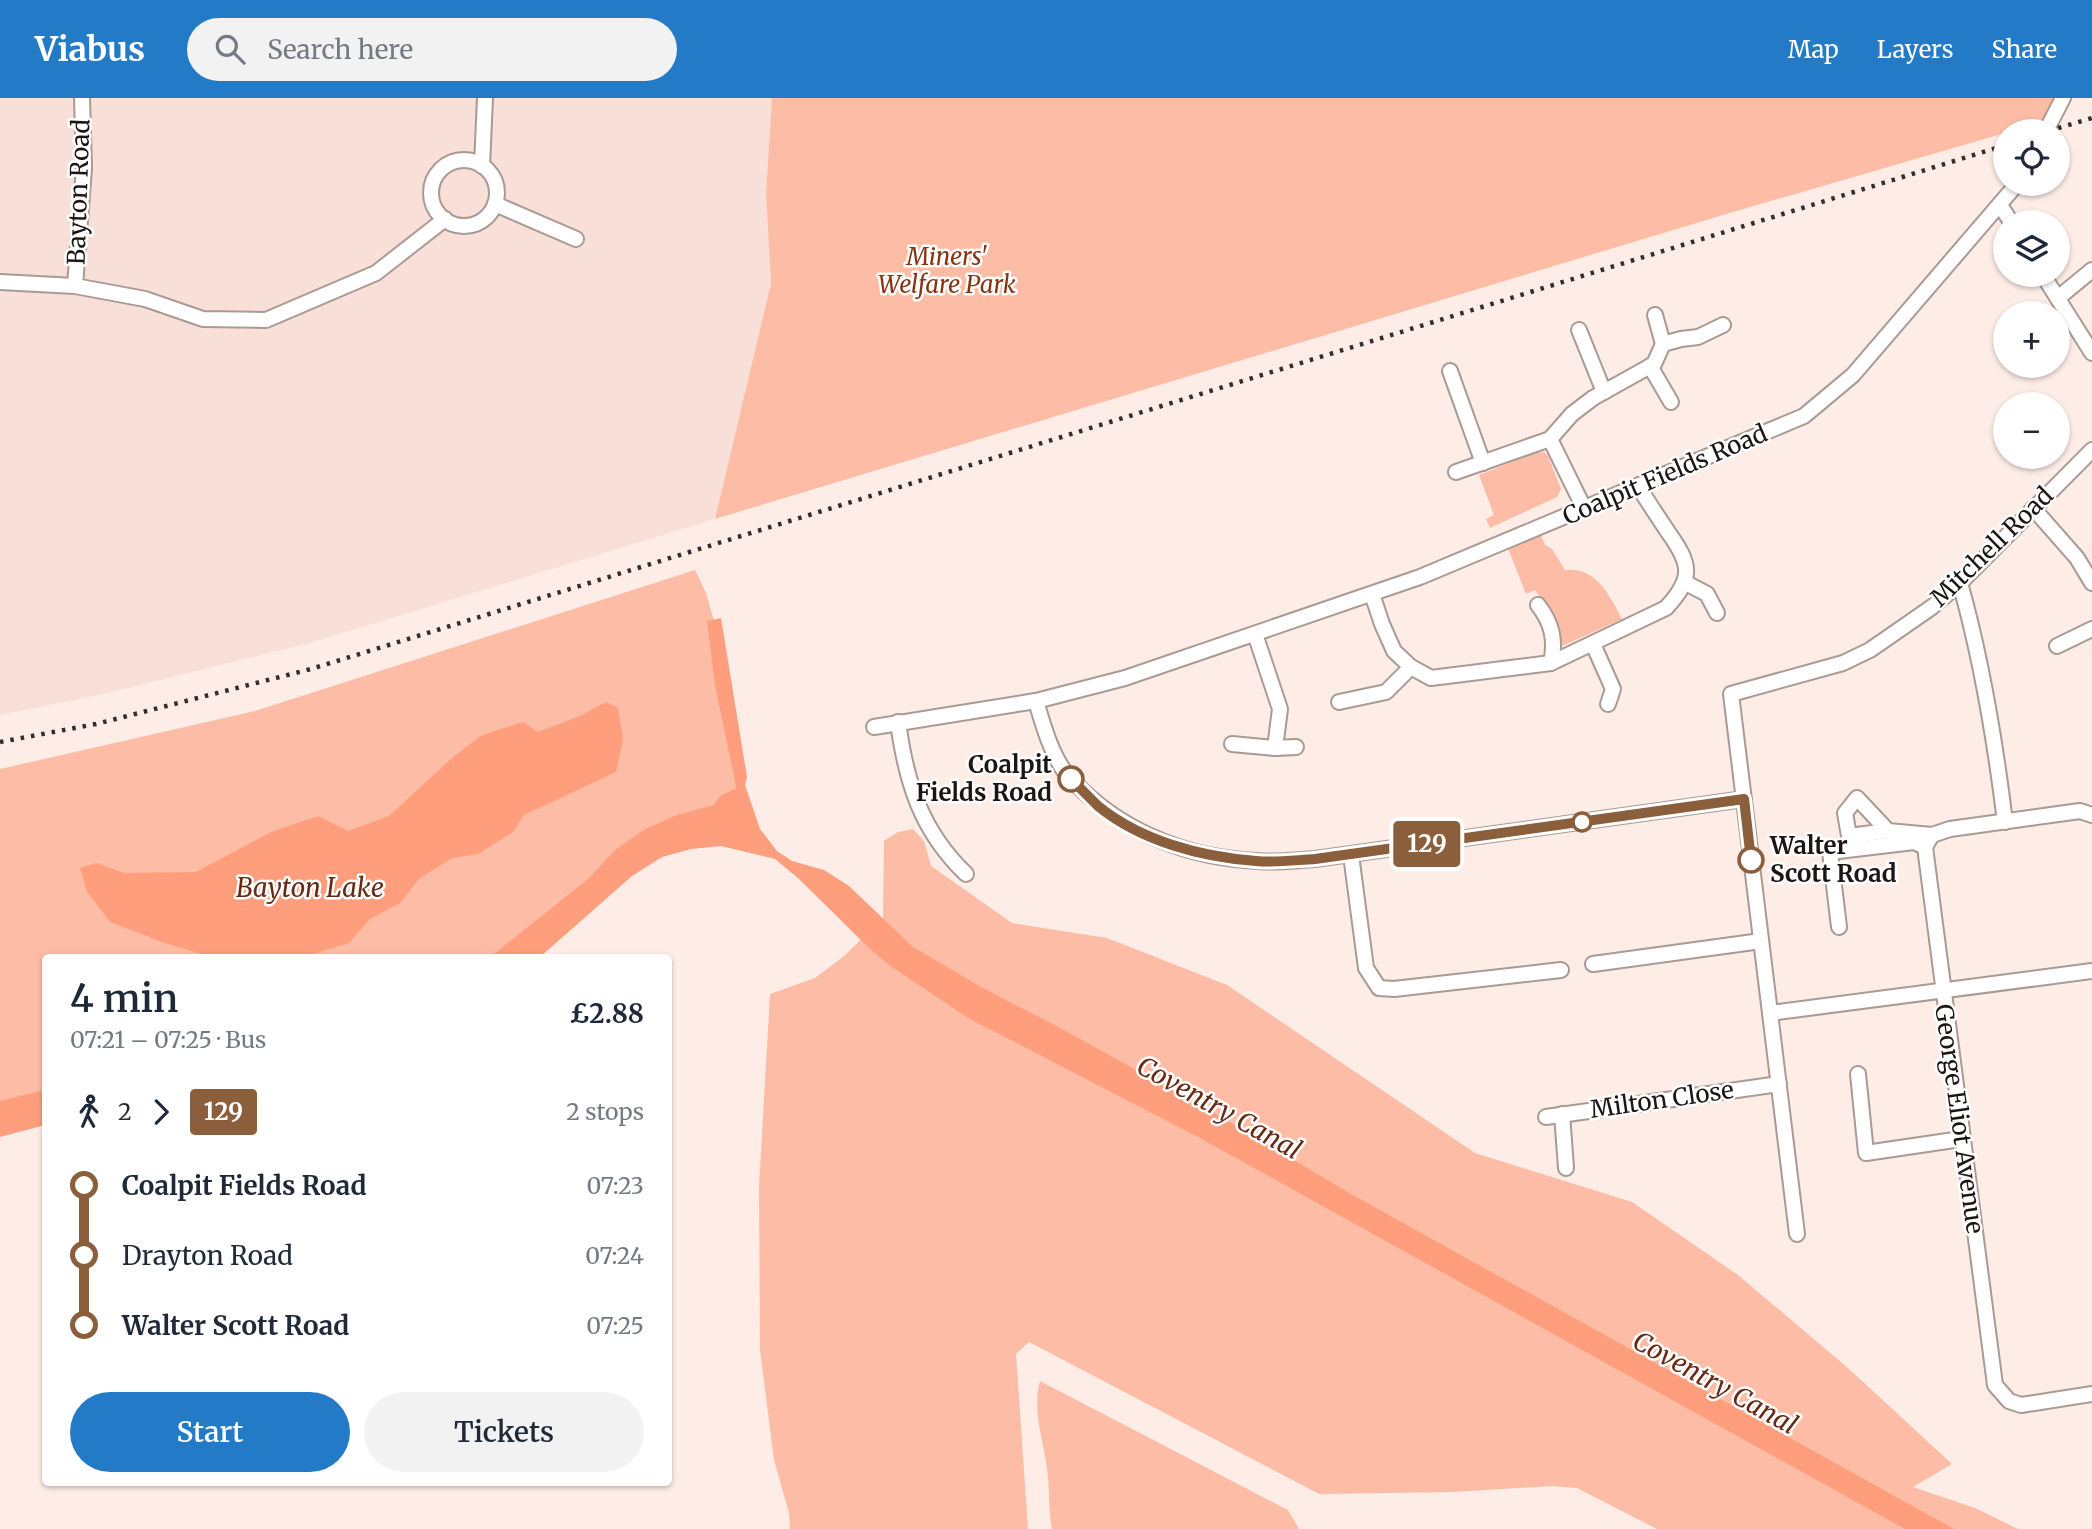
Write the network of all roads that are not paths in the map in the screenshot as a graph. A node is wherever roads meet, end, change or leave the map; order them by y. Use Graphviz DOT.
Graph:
graph roads {
  1 [pos="82,98"];
  2 [pos="485,98"];
  3 [pos="2063,98"];
  4 [pos="2052,119"];
  5 [pos="482,166"];
  6 [pos="2007,196"];
  7 [pos="495,204"];
  8 [pos="2000,205"];
  9 [pos="2003,210"];
  10 [pos="444,219"];
  11 [pos="576,239"];
  12 [pos="2092,270"];
  13 [pos="0,282"];
  14 [pos="75,286"];
  15 [pos="2050,287"];
  16 [pos="2057,298"];
  17 [pos="1656,315"];
  18 [pos="1723,325"];
  19 [pos="1579,330"];
  20 [pos="1663,344"];
  21 [pos="2092,353"];
  22 [pos="1650,366"];
  23 [pos="1450,371"];
  24 [pos="1604,392"];
  25 [pos="1671,402"];
  26 [pos="1550,439"];
  27 [pos="2092,450"];
  28 [pos="1483,463"];
  29 [pos="1456,472"];
  30 [pos="1638,486"];
  31 [pos="2033,508"];
  32 [pos="1584,509"];
  33 [pos="1684,582"];
  34 [pos="1960,583"];
  35 [pos="2092,583"];
  36 [pos="1372,594"];
  37 [pos="1538,605"];
  38 [pos="1717,614"];
  39 [pos="2092,629"];
  40 [pos="1255,634"];
  41 [pos="1594,644"];
  42 [pos="2057,646"];
  43 [pos="1551,663"];
  44 [pos="1411,667"];
  45 [pos="1035,701"];
  46 [pos="1339,702"];
  47 [pos="1608,704"];
  48 [pos="898,722"];
  49 [pos="874,727"];
  50 [pos="1232,744"];
  51 [pos="1296,747"];
  52 [pos="1275,748"];
  53 [pos="1744,799"];
  54 [pos="2092,815"];
  55 [pos="2005,821"];
  56 [pos="1888,831"];
  57 [pos="1928,841"];
  58 [pos="1350,855"];
  59 [pos="965,874"];
  60 [pos="1839,927"];
  61 [pos="1761,941"];
  62 [pos="1593,964"];
  63 [pos="1561,970"];
  64 [pos="2092,971"];
  65 [pos="1942,992"];
  66 [pos="1770,1013"];
  67 [pos="1858,1074"];
  68 [pos="1779,1084"];
  69 [pos="1562,1115"];
  70 [pos="1546,1117"];
  71 [pos="1961,1139"];
  72 [pos="1566,1168"];
  73 [pos="1797,1234"];
  74 [pos="2092,1394"];
  1 -- 14 [label="street, Bayton Road"];
  2 -- 5 [label="street"];
  3 -- 4 [label="street"];
  5 -- 7 [label="street"];
  5 -- 10 [label="street"];
  6 -- 8 [label="street, Coalpit Fields Road"];
  7 -- 10 [label="street"];
  7 -- 11 [label="street"];
  8 -- 9 [label="street"];
  8 -- 30 [label="street, Coalpit Fields Road"];
  10 -- 14 [label="street, Bayton Road"];
  12 -- 16 [label="street"];
  13 -- 14 [label="street, Bayton Road"];
  15 -- 16 [label="street"];
  16 -- 21 [label="street"];
  17 -- 20 [label="street"];
  18 -- 20 [label="street"];
  19 -- 24 [label="street"];
  20 -- 22 [label="street"];
  22 -- 24 [label="street"];
  22 -- 25 [label="street"];
  23 -- 28 [label="street"];
  24 -- 26 [label="street"];
  26 -- 28 [label="street"];
  26 -- 32 [label="street"];
  27 -- 31 [label="street, Mitchell Road"];
  28 -- 29 [label="street"];
  30 -- 32 [label="street, Coalpit Fields Road"];
  30 -- 33 [label="street"];
  31 -- 34 [label="street, Mitchell Road"];
  31 -- 35 [label="street"];
  32 -- 36 [label="street, Coalpit Fields Road"];
  33 -- 38 [label="street"];
  33 -- 41 [label="street"];
  34 -- 53 [label="street, Mitchell Road"];
  34 -- 55 [label="street"];
  36 -- 40 [label="street, Coalpit Fields Road"];
  36 -- 44 [label="street"];
  37 -- 43 [label="street"];
  39 -- 42 [label="street"];
  40 -- 45 [label="street, Coalpit Fields Road"];
  40 -- 52 [label="street"];
  41 -- 43 [label="street"];
  41 -- 47 [label="street"];
  43 -- 44 [label="street"];
  44 -- 46 [label="street"];
  45 -- 48 [label="street, Coalpit Fields Road"];
  45 -- 58 [label="street"];
  48 -- 49 [label="street, Coalpit Fields Road"];
  48 -- 59 [label="street"];
  50 -- 52 [label="street"];
  51 -- 52 [label="street"];
  53 -- 58 [label="street"];
  53 -- 61 [label="street"];
  54 -- 55 [label="street"];
  55 -- 57 [label="street"];
  56 -- 57 [label="street"];
  57 -- 60 [label="street"];
  57 -- 65 [label="street, George Eliot Avenue"];
  58 -- 63 [label="street"];
  61 -- 62 [label="street"];
  61 -- 66 [label="street"];
  64 -- 65 [label="street"];
  65 -- 66 [label="street"];
  65 -- 71 [label="street, George Eliot Avenue"];
  66 -- 68 [label="street"];
  67 -- 71 [label="street"];
  68 -- 69 [label="street, Milton Close"];
  68 -- 73 [label="street"];
  69 -- 70 [label="street, Milton Close"];
  69 -- 72 [label="street"];
  71 -- 74 [label="street, George Eliot Avenue"];
}
